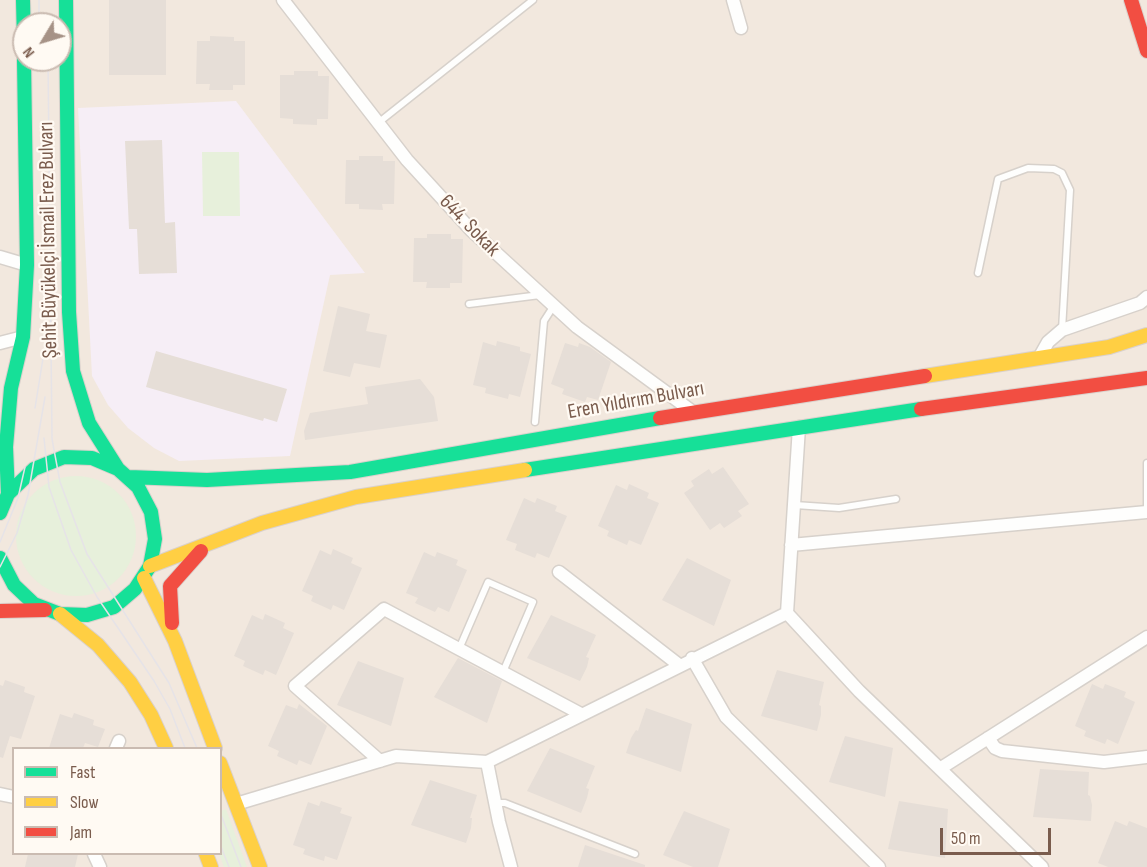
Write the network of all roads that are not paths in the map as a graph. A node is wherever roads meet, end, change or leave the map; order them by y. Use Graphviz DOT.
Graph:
graph roads {
  1 [pos="66,0"];
  2 [pos="283,0"];
  3 [pos="533,0"];
  4 [pos="733,0"];
  5 [pos="1131,0"];
  6 [pos="741,28"];
  7 [pos="1147,51"];
  8 [pos="24,72"];
  9 [pos="378,123"];
  10 [pos="0,257"];
  11 [pos="27,265"];
  12 [pos="978,273"];
  13 [pos="540,296"];
  14 [pos="1147,297"];
  15 [pos="469,304"];
  16 [pos="554,307"];
  17 [pos="1062,330"];
  18 [pos="1147,335"];
  19 [pos="23,337"];
  20 [pos="0,343"];
  21 [pos="1039,358"];
  22 [pos="1147,378"];
  23 [pos="693,412"];
  24 [pos="534,422"];
  25 [pos="799,428"];
  26 [pos="1147,463"];
  27 [pos="123,473"];
  28 [pos="896,499"];
  29 [pos="794,505"];
  30 [pos="3,506"];
  31 [pos="1147,511"];
  32 [pos="209,544"];
  33 [pos="791,545"];
  34 [pos="0,558"];
  35 [pos="147,572"];
  36 [pos="559,572"];
  37 [pos="0,611"];
  38 [pos="53,612"];
  39 [pos="786,614"];
  40 [pos="1147,637"];
  41 [pos="175,641"];
  42 [pos="459,649"];
  43 [pos="692,658"];
  44 [pos="679,665"];
  45 [pos="502,673"];
  46 [pos="581,714"];
  47 [pos="988,738"];
  48 [pos="166,747"];
  49 [pos="215,747"];
  50 [pos="1147,758"];
  51 [pos="380,761"];
  52 [pos="487,762"];
  53 [pos="222,768"];
  54 [pos="941,768"];
  55 [pos="494,803"];
  56 [pos="236,804"];
  57 [pos="635,854"];
  58 [pos="260,867"];
  59 [pos="511,867"];
  60 [pos="879,867"];
  61 [pos="1042,867"];
  1 -- 27 [label="main road, Şehit Büyükelçi İsmail Erez Bulvarı"];
  2 -- 9 [label="street, 644. Sokak"];
  3 -- 9 [label="lane"];
  4 -- 6 [label="street"];
  5 -- 7 [label="main road"];
  8 -- 11 [label="main road, Şehit Büyükelçi İsmail Erez Bulvarı"];
  9 -- 13 [label="street, 644. Sokak"];
  10 -- 11 [label="street"];
  11 -- 19 [label="main road, Şehit Büyükelçi İsmail Erez Bulvarı"];
  12 -- 17 [label="lane"];
  13 -- 15 [label="lane"];
  13 -- 16 [label="street, 644. Sokak"];
  14 -- 17 [label="street"];
  16 -- 23 [label="street, 644. Sokak"];
  16 -- 24 [label="lane"];
  17 -- 21 [label="street"];
  18 -- 21 [label="main road, Eren Yıldırım Bulvarı"];
  19 -- 20 [label="street"];
  19 -- 30 [label="main road, Şehit Büyükelçi İsmail Erez Bulvarı"];
  21 -- 23 [label="main road, Eren Yıldırım Bulvarı"];
  22 -- 25 [label="main road"];
  23 -- 27 [label="main road, Eren Yıldırım Bulvarı"];
  25 -- 29 [label="street"];
  25 -- 32 [label="main road"];
  26 -- 31 [label="lane"];
  27 -- 30 [label="main road"];
  27 -- 35 [label="main road, Şehit Büyükelçi İsmail Erez Bulvarı"];
  28 -- 29 [label="lane"];
  29 -- 33 [label="street"];
  31 -- 33 [label="street"];
  32 -- 35 [label="main road"];
  32 -- 41 [label="main road"];
  33 -- 39 [label="street"];
  34 -- 38 [label="main road"];
  35 -- 38 [label="main road"];
  35 -- 41 [label="main road"];
  36 -- 44 [label="street"];
  37 -- 38 [label="main road"];
  38 -- 48 [label="main road"];
  39 -- 43 [label="street"];
  39 -- 54 [label="street"];
  40 -- 47 [label="street"];
  41 -- 49 [label="main road"];
  42 -- 45 [label="street"];
  42 -- 45 [label="lane"];
  42 -- 51 [label="street"];
  43 -- 44 [label="street"];
  43 -- 60 [label="street"];
  44 -- 46 [label="street"];
  45 -- 46 [label="street"];
  46 -- 52 [label="street"];
  47 -- 50 [label="street"];
  47 -- 54 [label="street"];
  51 -- 52 [label="street"];
  51 -- 56 [label="street"];
  52 -- 55 [label="street"];
  53 -- 56 [label="main road"];
  54 -- 61 [label="street"];
  55 -- 57 [label="lane"];
  55 -- 59 [label="street"];
  56 -- 58 [label="main road"];
}
